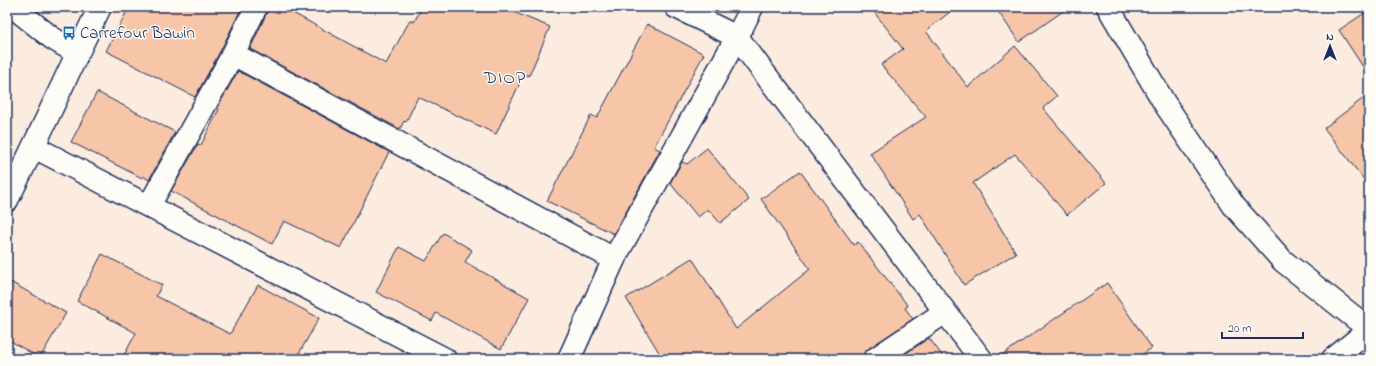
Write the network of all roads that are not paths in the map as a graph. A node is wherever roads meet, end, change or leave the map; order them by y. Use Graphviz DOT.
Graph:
graph roads {
  1 [pos="13,7"];
  2 [pos="100,7"];
  3 [pos="256,7"];
  4 [pos="676,7"];
  5 [pos="752,7"];
  6 [pos="1108,7"];
  7 [pos="737,37"];
  8 [pos="77,53"];
  9 [pos="233,54"];
  10 [pos="34,147"];
  11 [pos="7,200"];
  12 [pos="149,206"];
  13 [pos="614,259"];
  14 [pos="945,312"];
  15 [pos="1369,329"];
  16 [pos="446,359"];
  17 [pos="569,359"];
  18 [pos="875,359"];
  19 [pos="981,359"];
  20 [pos="1333,359"];
  1 -- 8 [label="street"];
  2 -- 8 [label="street"];
  3 -- 9 [label="street"];
  4 -- 7 [label="street"];
  5 -- 7 [label="street"];
  6 -- 15 [label="street"];
  7 -- 13 [label="street"];
  7 -- 14 [label="street"];
  8 -- 10 [label="street"];
  9 -- 12 [label="street"];
  9 -- 13 [label="street"];
  10 -- 11 [label="street"];
  10 -- 12 [label="street"];
  12 -- 16 [label="street"];
  13 -- 17 [label="street"];
  14 -- 18 [label="street"];
  14 -- 19 [label="street"];
  15 -- 20 [label="street"];
}
